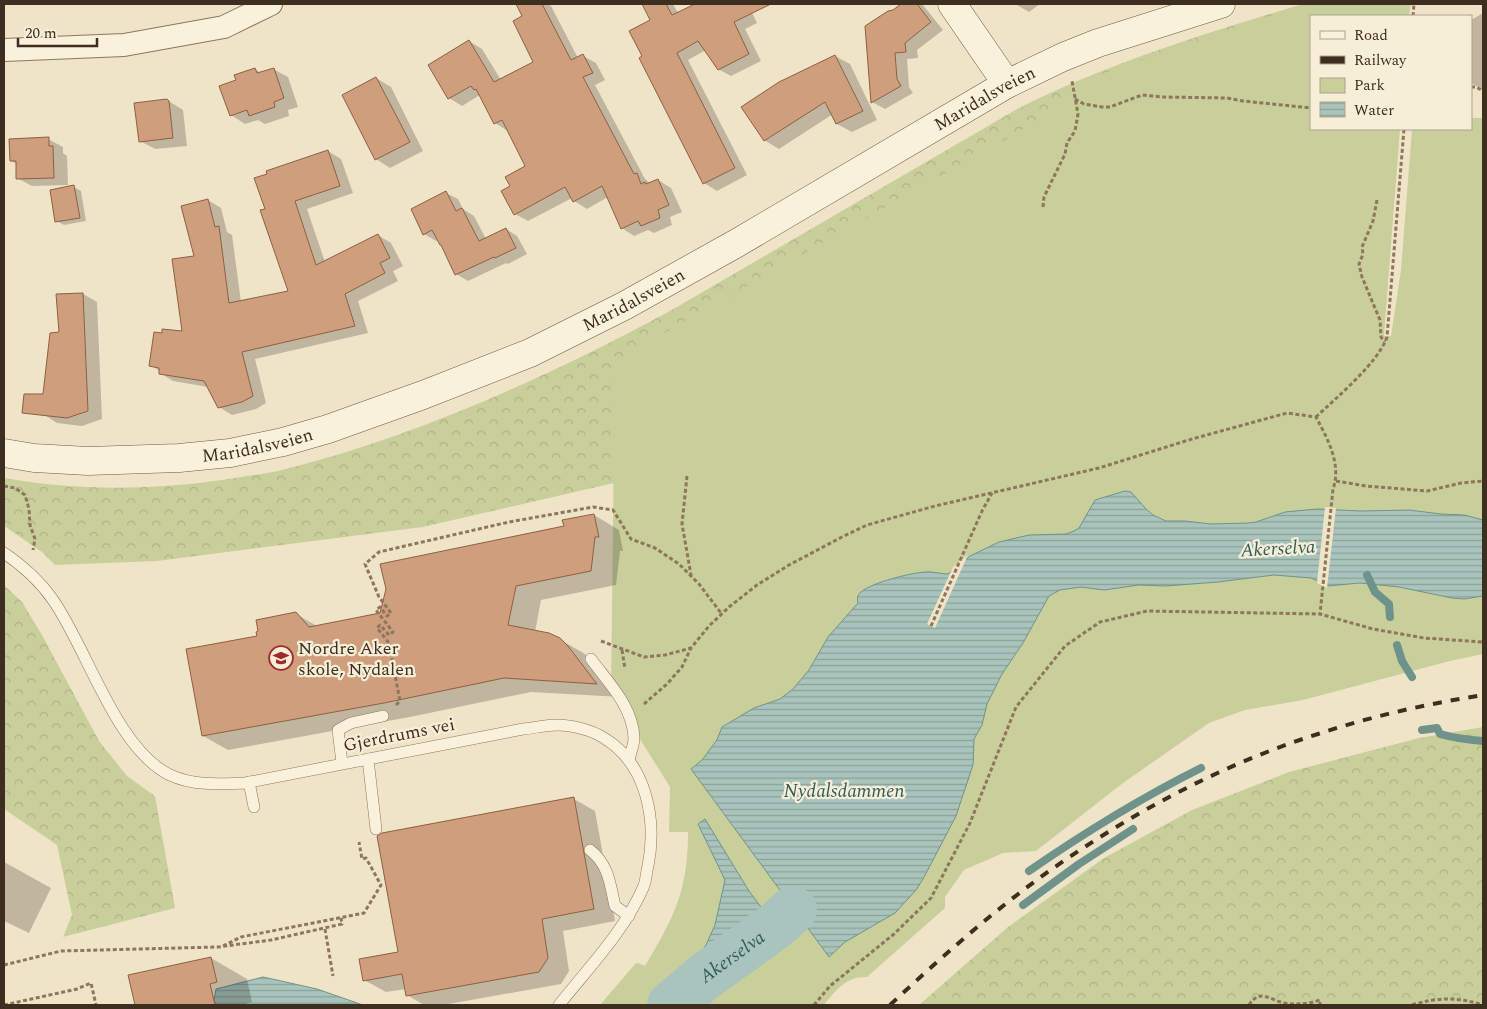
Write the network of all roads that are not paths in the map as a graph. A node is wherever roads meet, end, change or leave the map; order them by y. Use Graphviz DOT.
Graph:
graph roads {
  1 [pos="271,4"];
  2 [pos="952,4"];
  3 [pos="1222,4"];
  4 [pos="4,50"];
  5 [pos="1007,84"];
  6 [pos="4,453"];
  7 [pos="4,553"];
  8 [pos="591,659"];
  9 [pos="383,716"];
  10 [pos="368,759"];
  11 [pos="629,761"];
  12 [pos="342,763"];
  13 [pos="249,782"];
  14 [pos="254,807"];
  15 [pos="376,830"];
  16 [pos="590,850"];
  17 [pos="629,916"];
  18 [pos="559,1005"];
  1 -- 4 [label="street"];
  2 -- 5 [label="main road"];
  3 -- 5 [label="main road, Maridalsveien"];
  5 -- 6 [label="main road, Maridalsveien"];
  7 -- 13 [label="lane, Gjerdrums vei"];
  8 -- 11 [label="lane"];
  9 -- 12 [label="lane"];
  10 -- 11 [label="lane, Gjerdrums vei"];
  10 -- 12 [label="lane, Gjerdrums vei"];
  10 -- 15 [label="lane"];
  11 -- 17 [label="lane, Gjerdrums vei"];
  12 -- 13 [label="lane, Gjerdrums vei"];
  13 -- 14 [label="lane"];
  16 -- 17 [label="lane"];
  17 -- 18 [label="lane, Gjerdrums vei"];
}
